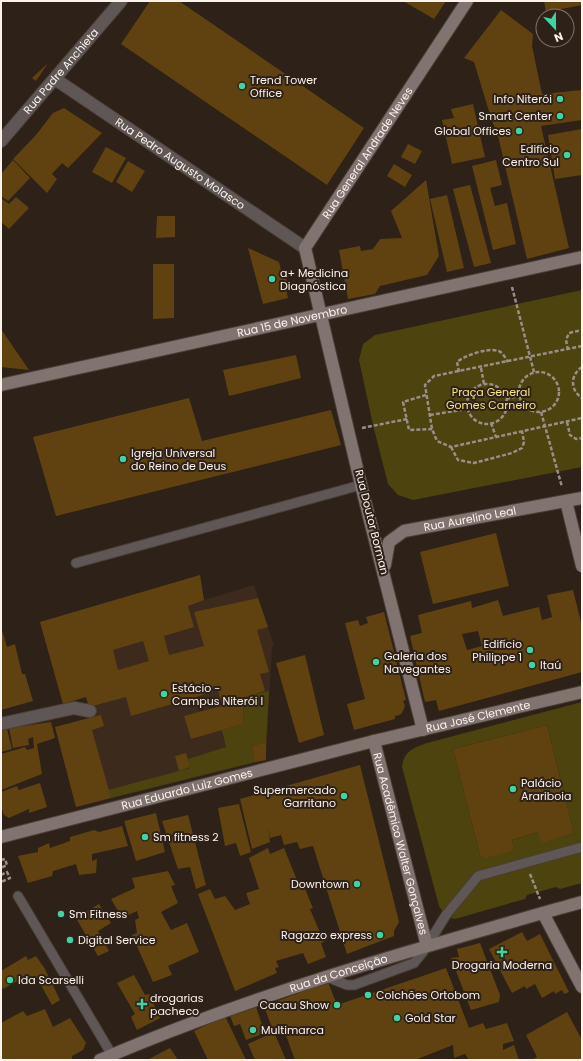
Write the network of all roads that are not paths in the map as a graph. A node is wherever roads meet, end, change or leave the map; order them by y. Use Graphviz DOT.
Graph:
graph roads {
  1 [pos="121,1"];
  2 [pos="468,1"];
  3 [pos="55,79"];
  4 [pos="1,141"];
  5 [pos="305,248"];
  6 [pos="582,256"];
  7 [pos="320,314"];
  8 [pos="1,385"];
  9 [pos="361,485"];
  10 [pos="582,498"];
  11 [pos="566,501"];
  12 [pos="76,563"];
  13 [pos="582,566"];
  14 [pos="384,569"];
  15 [pos="582,692"];
  16 [pos="90,711"];
  17 [pos="1,724"];
  18 [pos="423,730"];
  19 [pos="374,741"];
  20 [pos="1,837"];
  21 [pos="582,847"];
  22 [pos="18,896"];
  23 [pos="582,902"];
  24 [pos="545,912"];
  25 [pos="427,946"];
  26 [pos="582,987"];
  27 [pos="113,1057"];
  28 [pos="100,1060"];
  1 -- 3 [label="street, Rua Padre Anchieta"];
  2 -- 5 [label="street, Rua General Andrade Neves"];
  3 -- 4 [label="street, Rua Padre Anchieta"];
  3 -- 5 [label="street, Rua Pedro Augusto Molasco"];
  5 -- 7 [label="street"];
  6 -- 7 [label="street, Rua 15 de Novembro"];
  7 -- 8 [label="street, Rua 15 de Novembro"];
  7 -- 9 [label="street, Rua Doutor Borman"];
  9 -- 12 [label="lane"];
  9 -- 14 [label="street, Rua Doutor Borman"];
  10 -- 11 [label="street, Rua Aurelino Leal"];
  11 -- 13 [label="street"];
  11 -- 14 [label="street, Rua Aurelino Leal"];
  14 -- 18 [label="street, Rua Doutor Borman"];
  15 -- 18 [label="street, Rua José Clemente"];
  16 -- 17 [label="street"];
  18 -- 19 [label="street, Rua José Clemente"];
  19 -- 20 [label="street, Rua Eduardo Luiz Gomes"];
  19 -- 25 [label="street, Rua Acadêmico Walter Gonçalves"];
  21 -- 25 [label="lane"];
  22 -- 27 [label="lane"];
  23 -- 24 [label="street, Rua da Conceição"];
  24 -- 25 [label="street, Rua da Conceição"];
  24 -- 26 [label="street"];
  25 -- 27 [label="street, Rua da Conceição"];
  27 -- 28 [label="street, Rua da Conceição"];
}
